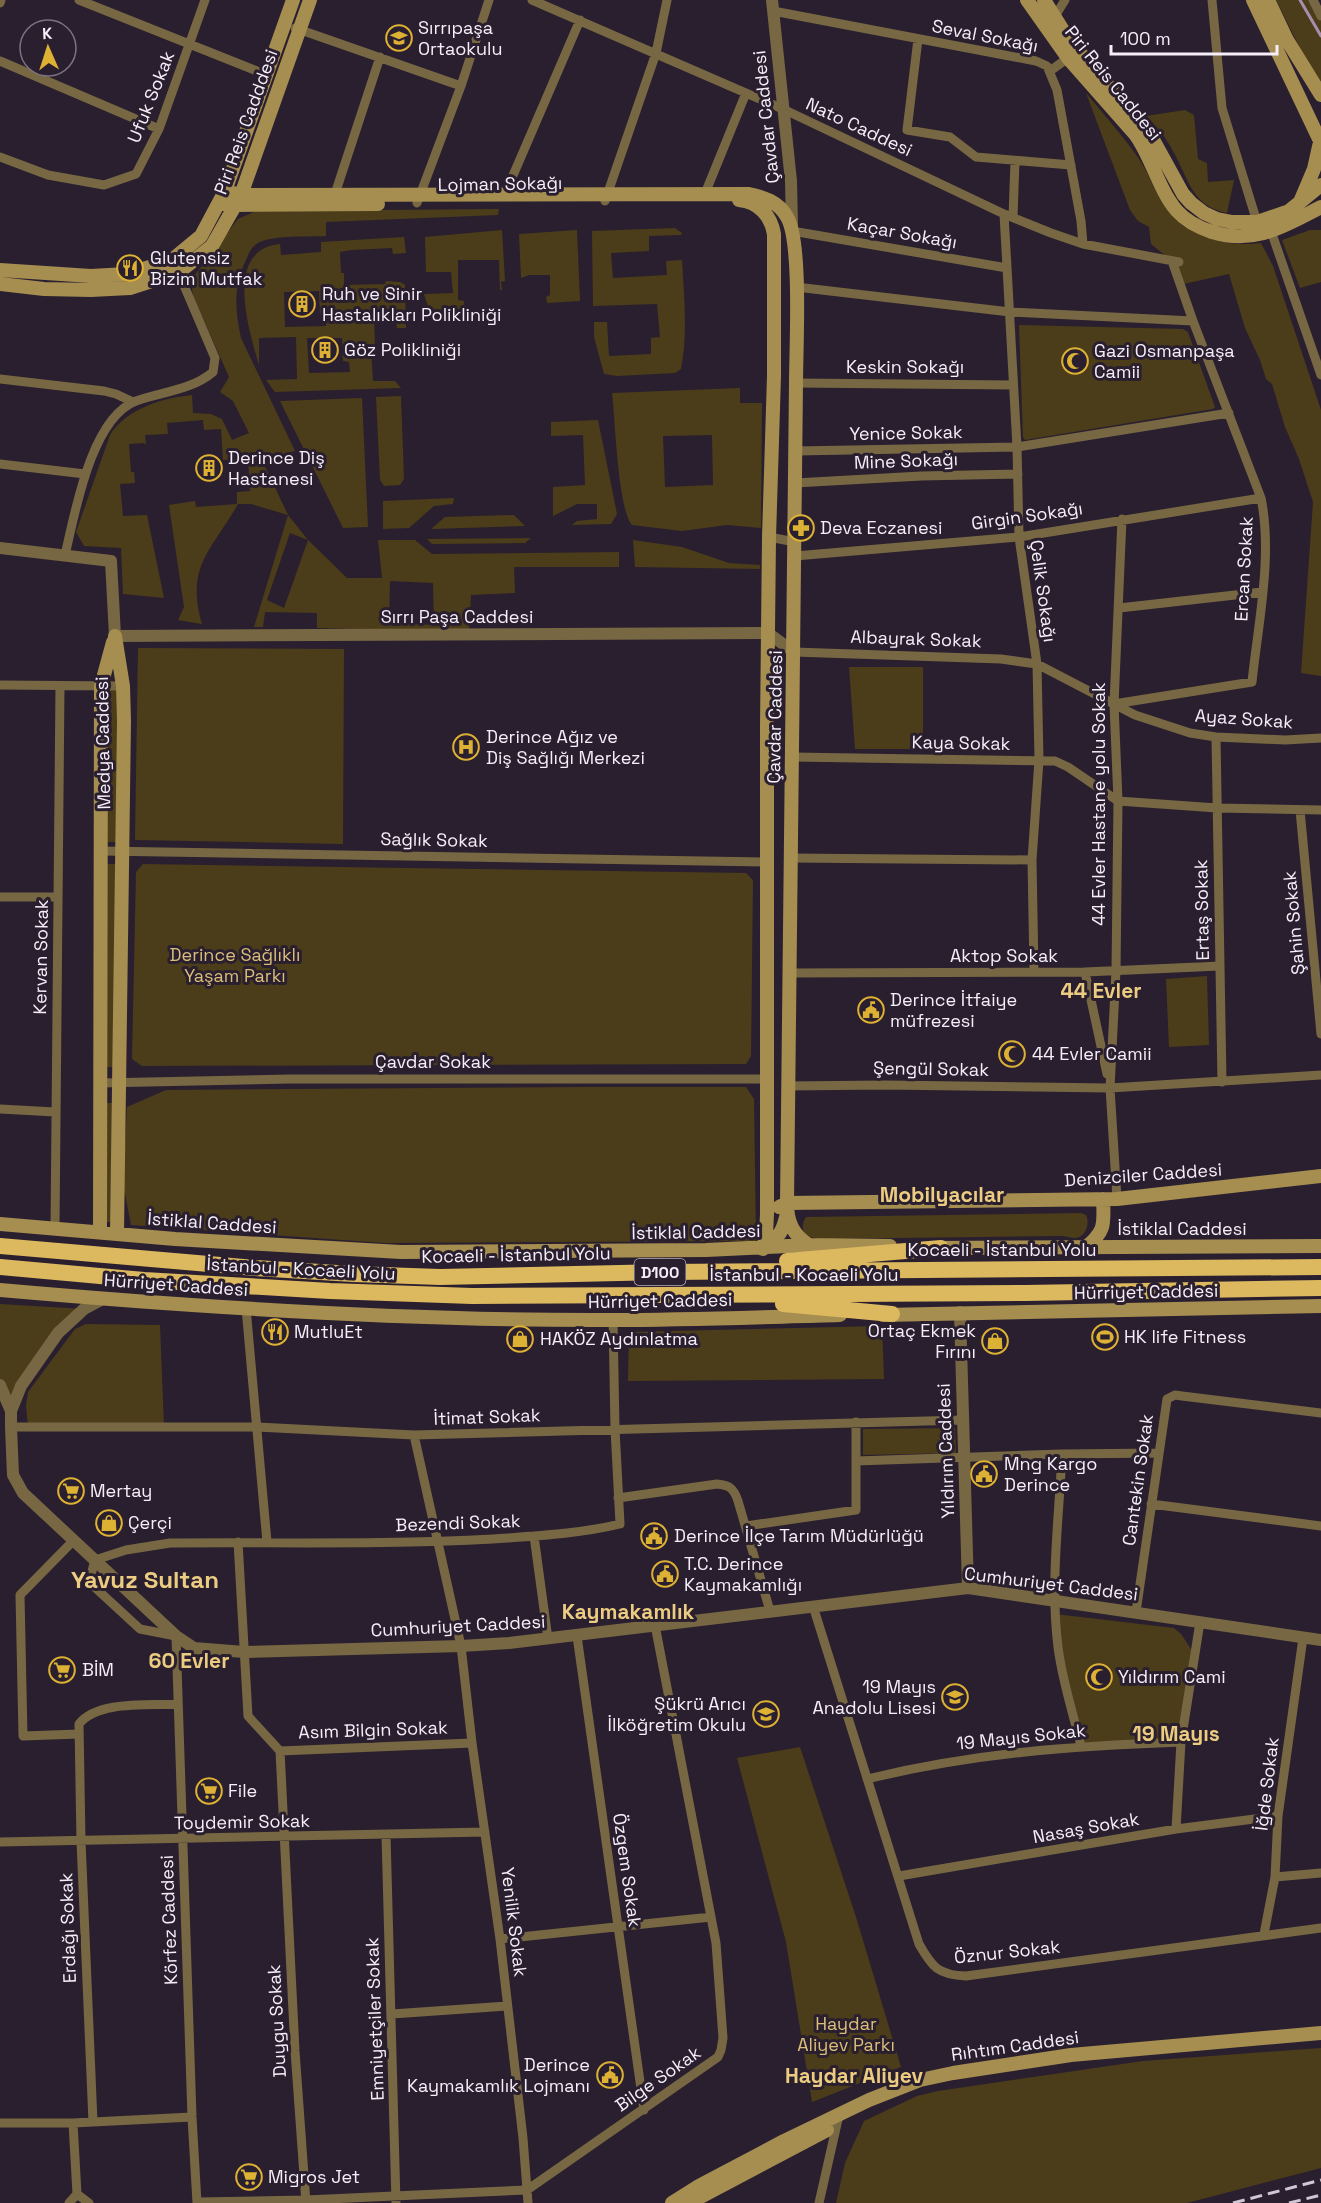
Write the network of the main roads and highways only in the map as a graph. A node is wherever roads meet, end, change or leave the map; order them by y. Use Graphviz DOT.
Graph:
graph roads {
  1 [pos="293,0"];
  2 [pos="310,0"];
  3 [pos="1027,0"];
  4 [pos="1044,0"];
  5 [pos="1253,0"];
  6 [pos="1268,0"];
  7 [pos="1321,95"];
  8 [pos="1321,142"];
  9 [pos="1321,185"];
  10 [pos="727,193"];
  11 [pos="222,197"];
  12 [pos="606,197"];
  13 [pos="704,197"];
  14 [pos="418,199"];
  15 [pos="239,200"];
  16 [pos="1299,203"];
  17 [pos="1321,207"];
  18 [pos="1321,220"];
  19 [pos="1292,222"];
  20 [pos="772,223"];
  21 [pos="175,266"];
  22 [pos="0,270"];
  23 [pos="0,284"];
  24 [pos="767,1170"];
  25 [pos="1321,1176"];
  26 [pos="1110,1199"];
  27 [pos="787,1208"];
  28 [pos="0,1224"];
  29 [pos="767,1224"];
  30 [pos="1104,1225"];
  31 [pos="100,1232"];
  32 [pos="117,1233"];
  33 [pos="809,1245"];
  34 [pos="0,1246"];
  35 [pos="1321,1246"];
  36 [pos="1123,1247"];
  37 [pos="941,1248"];
  38 [pos="1085,1248"];
  39 [pos="763,1249"];
  40 [pos="1321,1267"];
  41 [pos="0,1268"];
  42 [pos="664,1272"];
  43 [pos="1321,1288"];
  44 [pos="0,1290"];
  45 [pos="711,1296"];
  46 [pos="1321,1305"];
  47 [pos="892,1314"];
  48 [pos="1321,2033"];
  49 [pos="1321,2042"];
  50 [pos="838,2120"];
  51 [pos="672,2203"];
  52 [pos="689,2203"];
  1 -- 11 [label="main road, Piri Reis Cadddesi"];
  2 -- 15 [label="main road, Piri Reis Cadddesi"];
  3 -- 19 [label="main road, Piri Reis Caddesi"];
  4 -- 16 [label="main road, Piri Reis Caddesi"];
  5 -- 8 [label="main road"];
  6 -- 7 [label="main road"];
  8 -- 16 [label="main road"];
  9 -- 16 [label="main road, Piri Reis Caddesi"];
  10 -- 13 [label="main road, Lojman Sokağı"];
  10 -- 27 [label="main road, Çavdar Caddesi"];
  11 -- 15 [label="main road, Lojman Sokağı"];
  11 -- 21 [label="main road, Piri Reis Cadddesi"];
  12 -- 13 [label="main road, Lojman Sokağı"];
  12 -- 14 [label="main road, Lojman Sokağı"];
  12 -- 14 [label="main road, Lojman Sokağı"];
  13 -- 20 [label="main road, Lojman Sokağı"];
  14 -- 15 [label="main road, Lojman Sokağı"];
  15 -- 21 [label="main road, Piri Reis Cadddesi"];
  17 -- 19 [label="main road, Piri Reis Caddesi"];
  18 -- 19 [label="main road"];
  20 -- 24 [label="main road, Çavdar Caddesi"];
  21 -- 22 [label="main road, Piri Reis Cadddesi"];
  21 -- 23 [label="main road, Piri Reis Cadddesi"];
  24 -- 27 [label="main road, Çavdar Caddesi"];
  24 -- 29 [label="main road, Çavdar Caddesi"];
  25 -- 26 [label="main road, Denizciler Caddesi"];
  26 -- 27 [label="main road, Denizciler Caddesi"];
  26 -- 30 [label="main road"];
  27 -- 29 [label="main road"];
  27 -- 33 [label="main road, Çavdar Caddesi"];
  27 -- 39 [label="main road, Çavdar Caddesi"];
  28 -- 31 [label="main road, İstiklal Caddesi"];
  29 -- 39 [label="main road, Çavdar Caddesi"];
  30 -- 36 [label="main road"];
  30 -- 38 [label="main road"];
  31 -- 32 [label="main road, İstiklal Caddesi"];
  31 -- 32 [label="main road, Medya Caddesi"];
  32 -- 39 [label="main road, İstiklal Caddesi"];
  33 -- 37 [label="main road, İstiklal Caddesi"];
  33 -- 39 [label="main road, İstiklal Caddesi"];
  34 -- 42 [label="highway, Kocaeli - İstanbul Yolu / D100"];
  35 -- 36 [label="main road, İstiklal Caddesi"];
  36 -- 38 [label="main road, İstiklal Caddesi"];
  37 -- 38 [label="main road, İstiklal Caddesi"];
  37 -- 42 [label="highway"];
  40 -- 42 [label="highway, Kocaeli - İstanbul Yolu / D100"];
  41 -- 45 [label="highway, İstanbul - Kocaeli Yolu / D100"];
  43 -- 45 [label="highway, İstanbul - Kocaeli Yolu / D100"];
  44 -- 47 [label="main road, Hürriyet Caddesi"];
  45 -- 47 [label="highway"];
  46 -- 47 [label="main road, Hürriyet Caddesi"];
  48 -- 50 [label="main road, Rıhtım Caddesi"];
  49 -- 50 [label="main road, Rıhtım Caddesi"];
  50 -- 51 [label="main road, Rıhtım Caddesi"];
  50 -- 52 [label="main road, Rıhtım Caddesi"];
}
